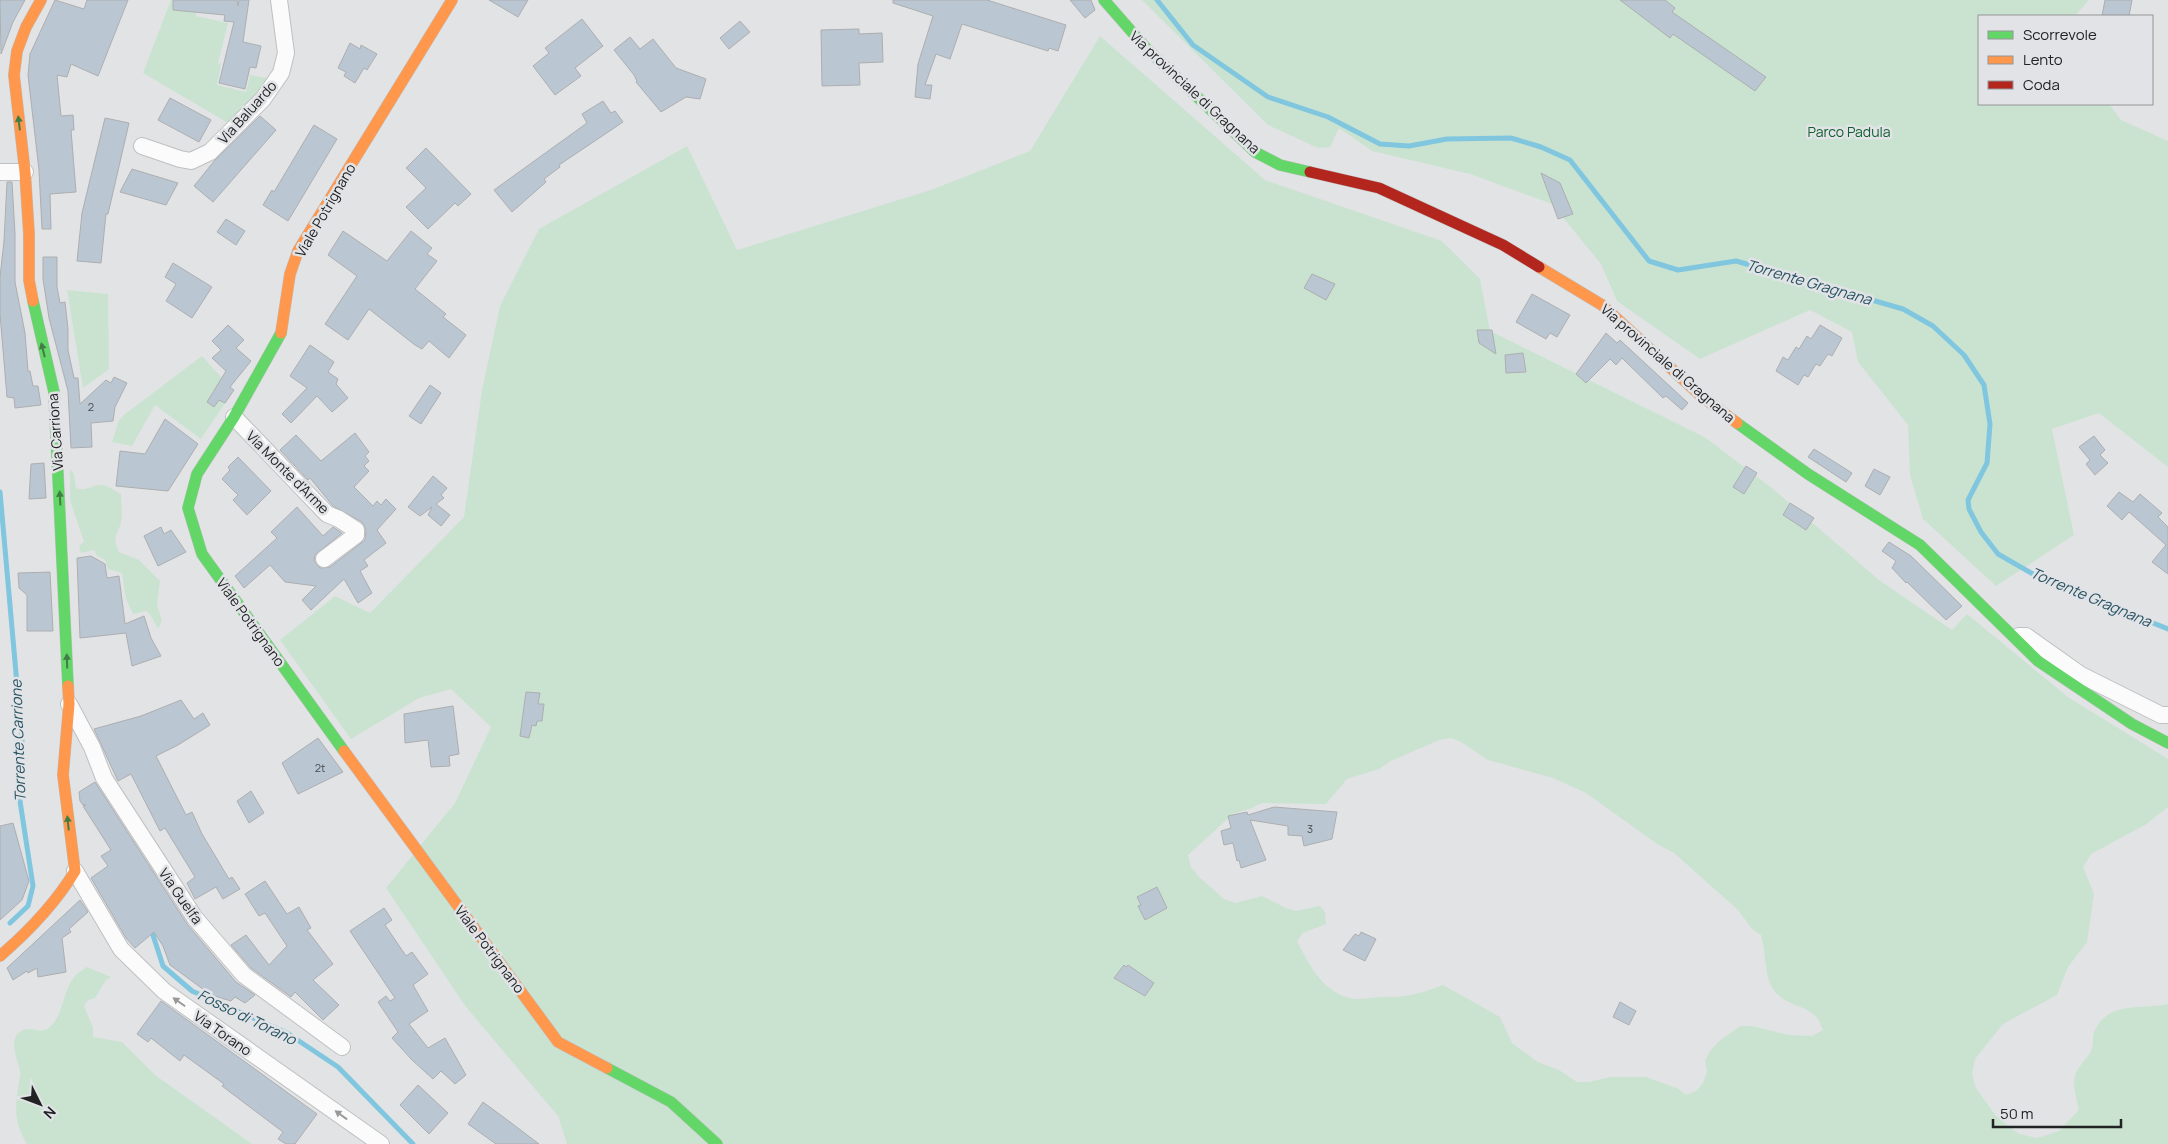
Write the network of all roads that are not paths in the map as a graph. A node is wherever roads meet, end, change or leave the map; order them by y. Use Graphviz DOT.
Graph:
graph roads {
  1 [pos="41,0"];
  2 [pos="279,0"];
  3 [pos="452,0"];
  4 [pos="1104,0"];
  5 [pos="142,146"];
  6 [pos="13,172"];
  7 [pos="234,417"];
  8 [pos="324,559"];
  9 [pos="2015,638"];
  10 [pos="69,704"];
  11 [pos="2168,715"];
  12 [pos="2168,743"];
  13 [pos="75,871"];
  14 [pos="0,956"];
  15 [pos="342,1048"];
  16 [pos="381,1144"];
  17 [pos="717,1144"];
  6 -- 1 [label="main road, Via Carriona, one-way"];
  2 -- 5 [label="street, Via Baluardo"];
  3 -- 7 [label="main road, Viale Potrignano"];
  4 -- 9 [label="main road, Via provinciale di Gragnana"];
  10 -- 6 [label="main road, Via Carriona, one-way"];
  7 -- 8 [label="street, Via Monte d'Arme"];
  7 -- 17 [label="main road, Viale Potrignano"];
  9 -- 11 [label="street"];
  9 -- 12 [label="main road, Via provinciale di Gragnana"];
  13 -- 10 [label="main road, Via Carriona, one-way"];
  10 -- 15 [label="street, Via Guelfa"];
  13 -- 14 [label="main road"];
  16 -- 13 [label="street, Via Torano, one-way"];
}
